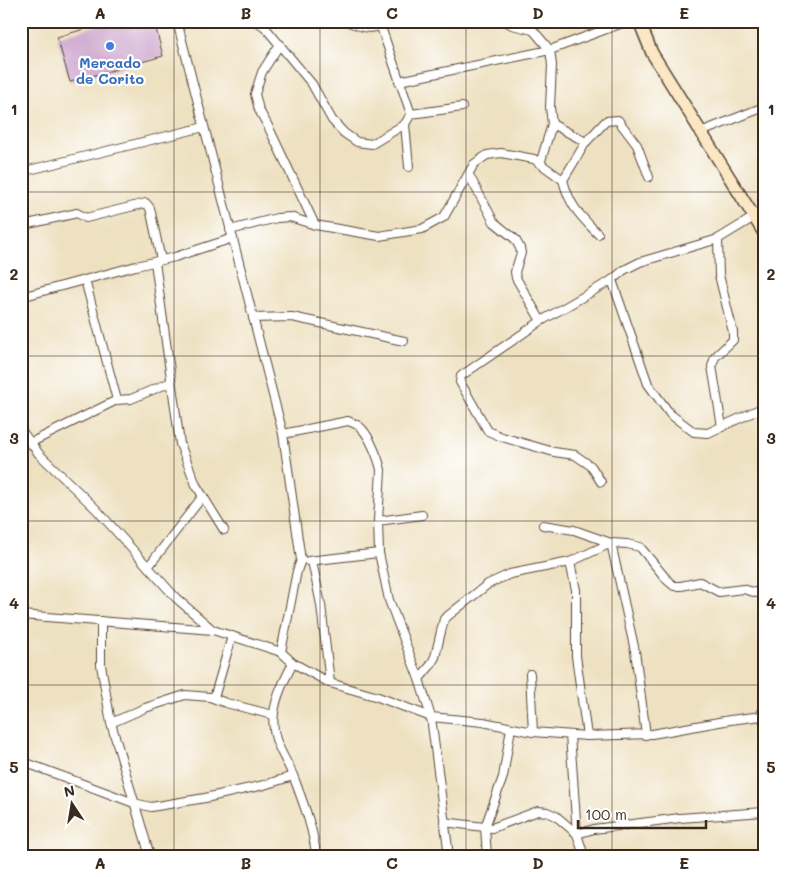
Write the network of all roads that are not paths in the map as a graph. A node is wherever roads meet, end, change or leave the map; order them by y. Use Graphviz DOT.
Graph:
graph roads {
  1 [pos="177,21"];
  2 [pos="255,21"];
  3 [pos="346,21"];
  4 [pos="389,21"];
  5 [pos="505,21"];
  6 [pos="628,21"];
  7 [pos="639,21"];
  8 [pos="265,24"];
  9 [pos="381,27"];
  10 [pos="280,44"];
  11 [pos="550,50"];
  12 [pos="399,81"];
  13 [pos="462,107"];
  14 [pos="764,107"];
  15 [pos="412,114"];
  16 [pos="404,124"];
  17 [pos="552,124"];
  18 [pos="204,127"];
  19 [pos="701,132"];
  20 [pos="586,142"];
  21 [pos="540,164"];
  22 [pos="409,167"];
  23 [pos="21,172"];
  24 [pos="469,175"];
  25 [pos="649,177"];
  26 [pos="562,180"];
  27 [pos="754,217"];
  28 [pos="21,218"];
  29 [pos="315,225"];
  30 [pos="230,230"];
  31 [pos="764,233"];
  32 [pos="598,234"];
  33 [pos="233,238"];
  34 [pos="718,239"];
  35 [pos="158,261"];
  36 [pos="85,280"];
  37 [pos="612,280"];
  38 [pos="21,297"];
  39 [pos="254,318"];
  40 [pos="541,321"];
  41 [pos="404,340"];
  42 [pos="171,382"];
  43 [pos="117,400"];
  44 [pos="764,407"];
  45 [pos="722,427"];
  46 [pos="21,430"];
  47 [pos="283,434"];
  48 [pos="30,443"];
  49 [pos="601,482"];
  50 [pos="203,496"];
  51 [pos="422,515"];
  52 [pos="378,521"];
  53 [pos="543,525"];
  54 [pos="224,530"];
  55 [pos="611,543"];
  56 [pos="379,553"];
  57 [pos="301,560"];
  58 [pos="312,561"];
  59 [pos="570,562"];
  60 [pos="148,567"];
  61 [pos="764,595"];
  62 [pos="21,615"];
  63 [pos="102,621"];
  64 [pos="214,630"];
  65 [pos="232,636"];
  66 [pos="281,652"];
  67 [pos="292,663"];
  68 [pos="530,674"];
  69 [pos="419,678"];
  70 [pos="330,683"];
  71 [pos="764,694"];
  72 [pos="214,698"];
  73 [pos="273,715"];
  74 [pos="430,716"];
  75 [pos="763,719"];
  76 [pos="110,723"];
  77 [pos="511,728"];
  78 [pos="533,732"];
  79 [pos="646,734"];
  80 [pos="570,735"];
  81 [pos="587,736"];
  82 [pos="21,762"];
  83 [pos="293,776"];
  84 [pos="134,803"];
  85 [pos="764,812"];
  86 [pos="444,822"];
  87 [pos="485,827"];
  88 [pos="577,834"];
  89 [pos="150,856"];
  90 [pos="316,856"];
  91 [pos="449,856"];
  92 [pos="486,856"];
  93 [pos="584,856"];
  1 -- 18 [label="street"];
  2 -- 8 [label="street"];
  3 -- 9 [label="street"];
  4 -- 9 [label="street"];
  5 -- 11 [label="street"];
  6 -- 11 [label="street"];
  7 -- 19 [label="street"];
  8 -- 10 [label="street"];
  9 -- 12 [label="street"];
  10 -- 16 [label="street"];
  10 -- 29 [label="street"];
  11 -- 12 [label="street"];
  11 -- 17 [label="street"];
  12 -- 15 [label="street"];
  13 -- 15 [label="street"];
  14 -- 19 [label="street"];
  15 -- 16 [label="street"];
  16 -- 22 [label="street"];
  17 -- 20 [label="street"];
  17 -- 21 [label="street"];
  18 -- 23 [label="street"];
  18 -- 30 [label="street"];
  19 -- 27 [label="street"];
  20 -- 25 [label="street"];
  20 -- 26 [label="street"];
  21 -- 24 [label="street"];
  21 -- 26 [label="street"];
  24 -- 29 [label="street"];
  24 -- 40 [label="street"];
  26 -- 32 [label="street"];
  27 -- 31 [label="street"];
  27 -- 34 [label="street"];
  28 -- 35 [label="street"];
  29 -- 30 [label="street"];
  30 -- 33 [label="street"];
  33 -- 35 [label="street"];
  33 -- 39 [label="street"];
  34 -- 37 [label="street"];
  34 -- 45 [label="street"];
  35 -- 36 [label="street"];
  35 -- 42 [label="street"];
  36 -- 38 [label="street"];
  36 -- 43 [label="street"];
  37 -- 40 [label="street"];
  37 -- 45 [label="street"];
  39 -- 41 [label="street"];
  39 -- 47 [label="street"];
  40 -- 49 [label="street"];
  42 -- 43 [label="street"];
  42 -- 50 [label="street"];
  43 -- 48 [label="street"];
  44 -- 45 [label="street"];
  46 -- 48 [label="street"];
  47 -- 52 [label="street"];
  47 -- 57 [label="street"];
  48 -- 60 [label="street"];
  50 -- 54 [label="street"];
  50 -- 60 [label="street"];
  51 -- 52 [label="street"];
  52 -- 56 [label="street"];
  53 -- 55 [label="street"];
  55 -- 59 [label="street"];
  55 -- 61 [label="street"];
  55 -- 79 [label="street"];
  56 -- 58 [label="street"];
  56 -- 69 [label="street"];
  57 -- 58 [label="street"];
  57 -- 66 [label="street"];
  58 -- 70 [label="street"];
  59 -- 69 [label="street"];
  59 -- 81 [label="street"];
  60 -- 64 [label="street"];
  62 -- 63 [label="street"];
  63 -- 64 [label="street"];
  63 -- 76 [label="street"];
  64 -- 65 [label="street"];
  65 -- 66 [label="street"];
  65 -- 72 [label="street"];
  66 -- 67 [label="street"];
  67 -- 70 [label="street"];
  67 -- 73 [label="street"];
  68 -- 78 [label="street"];
  69 -- 74 [label="street"];
  70 -- 74 [label="street"];
  71 -- 75 [label="street"];
  72 -- 73 [label="street"];
  72 -- 76 [label="street"];
  73 -- 83 [label="street"];
  74 -- 77 [label="street"];
  74 -- 86 [label="street"];
  75 -- 79 [label="street"];
  76 -- 84 [label="street"];
  77 -- 78 [label="street"];
  77 -- 87 [label="street"];
  78 -- 80 [label="street"];
  79 -- 81 [label="street"];
  80 -- 81 [label="street"];
  80 -- 88 [label="street"];
  82 -- 84 [label="street"];
  83 -- 84 [label="street"];
  83 -- 90 [label="street"];
  84 -- 89 [label="street"];
  85 -- 88 [label="street"];
  86 -- 87 [label="street"];
  86 -- 91 [label="street"];
  87 -- 88 [label="street"];
  87 -- 92 [label="street"];
  88 -- 93 [label="street"];
}
